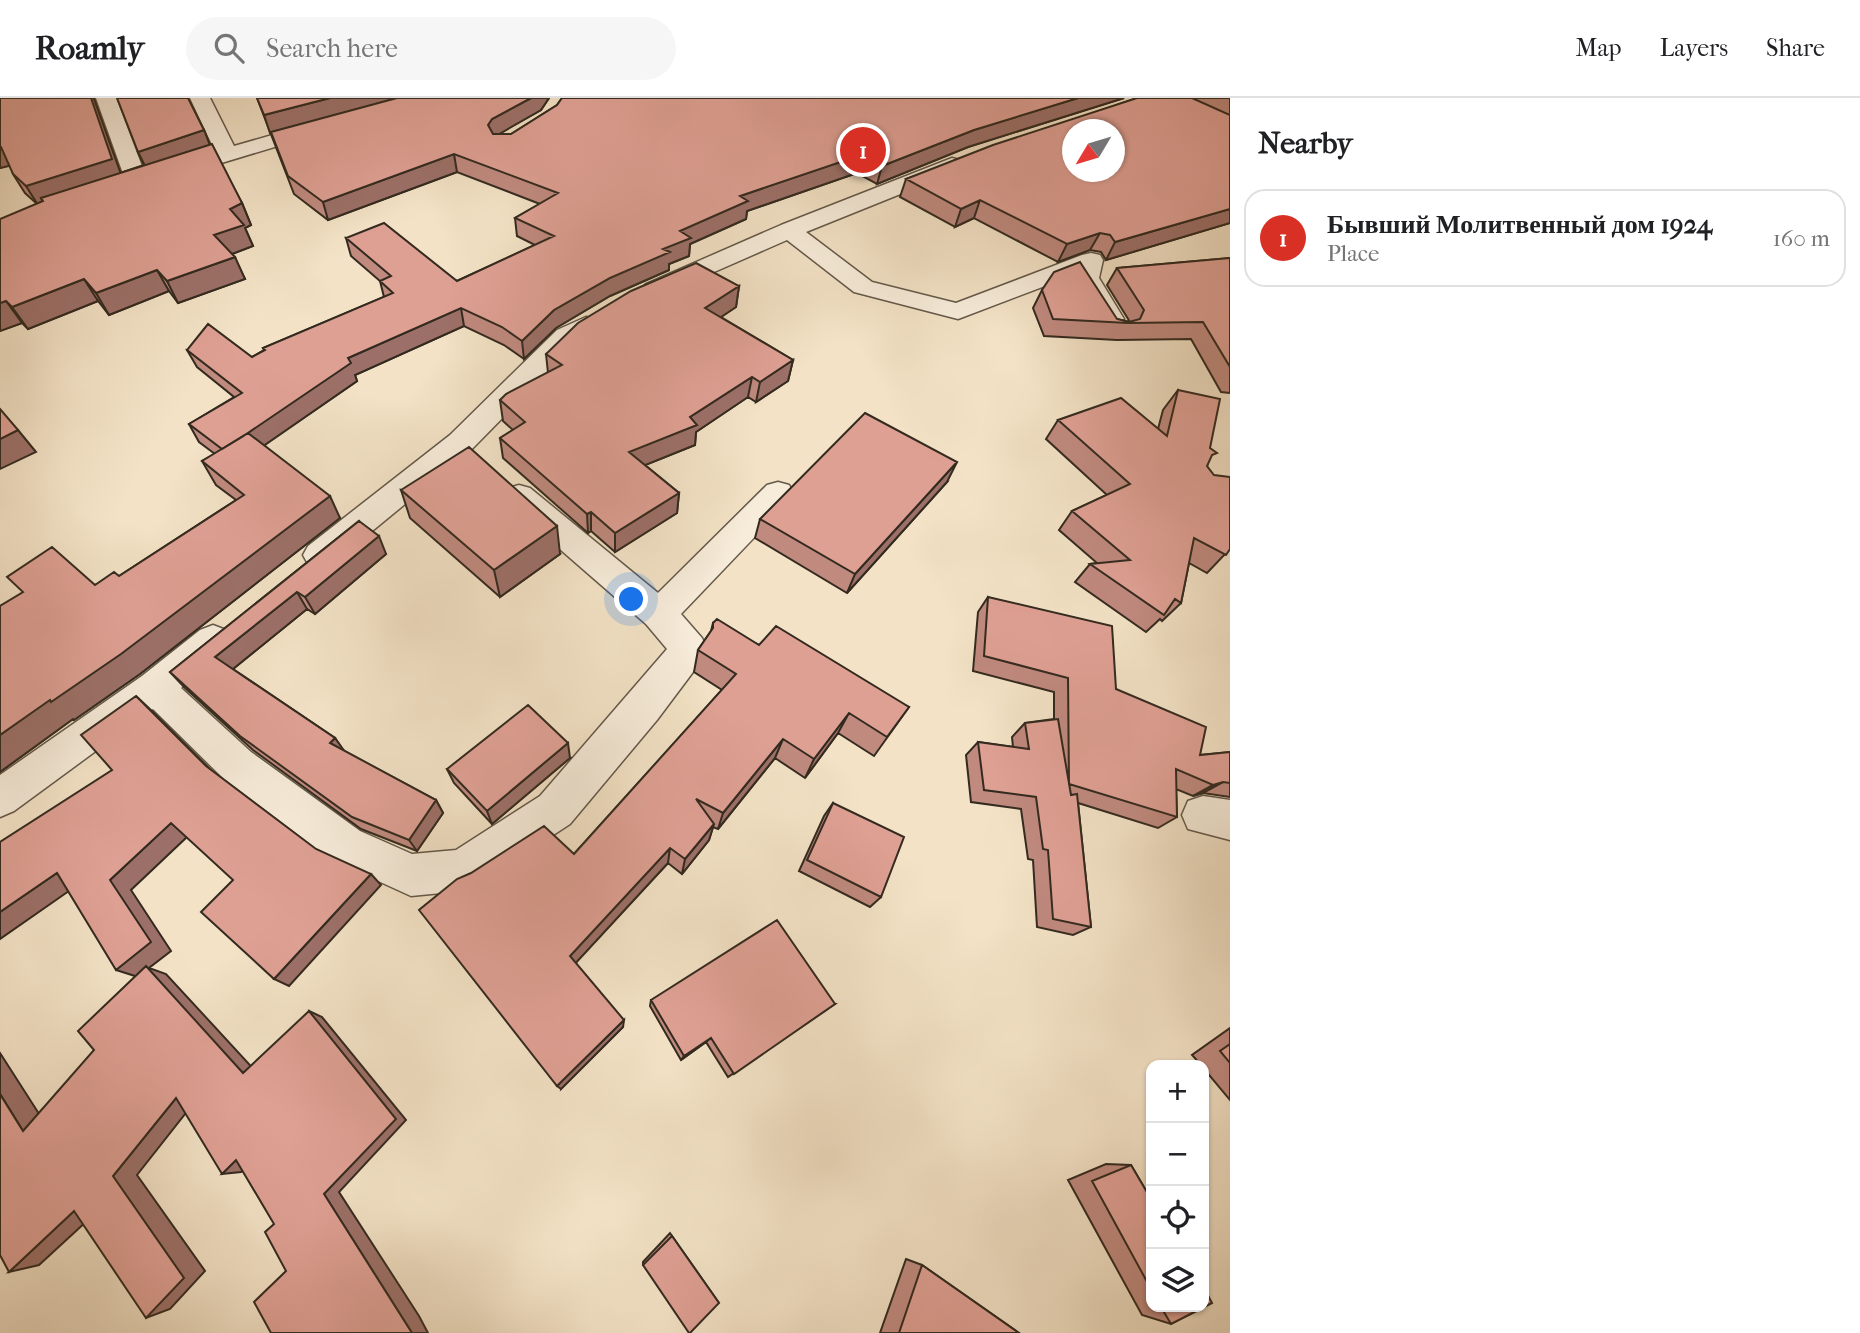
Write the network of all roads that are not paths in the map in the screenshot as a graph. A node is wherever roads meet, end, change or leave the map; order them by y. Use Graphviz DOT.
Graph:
graph roads {
  1 [pos="106,98"];
  2 [pos="200,98"];
  3 [pos="342,121"];
  4 [pos="228,153"];
  5 [pos="976,155"];
  6 [pos="137,182"];
  7 [pos="113,190"];
  8 [pos="789,230"];
  9 [pos="1118,329"];
  10 [pos="481,461"];
  11 [pos="778,493"];
  12 [pos="299,571"];
  13 [pos="659,614"];
  14 [pos="236,622"];
  15 [pos="155,687"];
  16 [pos="0,798"];
  1 -- 6 [label="street"];
  2 -- 4 [label="street"];
  3 -- 4 [label="street"];
  4 -- 6 [label="street"];
  5 -- 8 [label="street"];
  6 -- 7 [label="street"];
  8 -- 9 [label="street"];
  8 -- 10 [label="street"];
  10 -- 12 [label="street"];
  10 -- 13 [label="street"];
  11 -- 13 [label="street"];
  13 -- 15 [label="street"];
  14 -- 15 [label="street"];
  15 -- 16 [label="street"];
}
